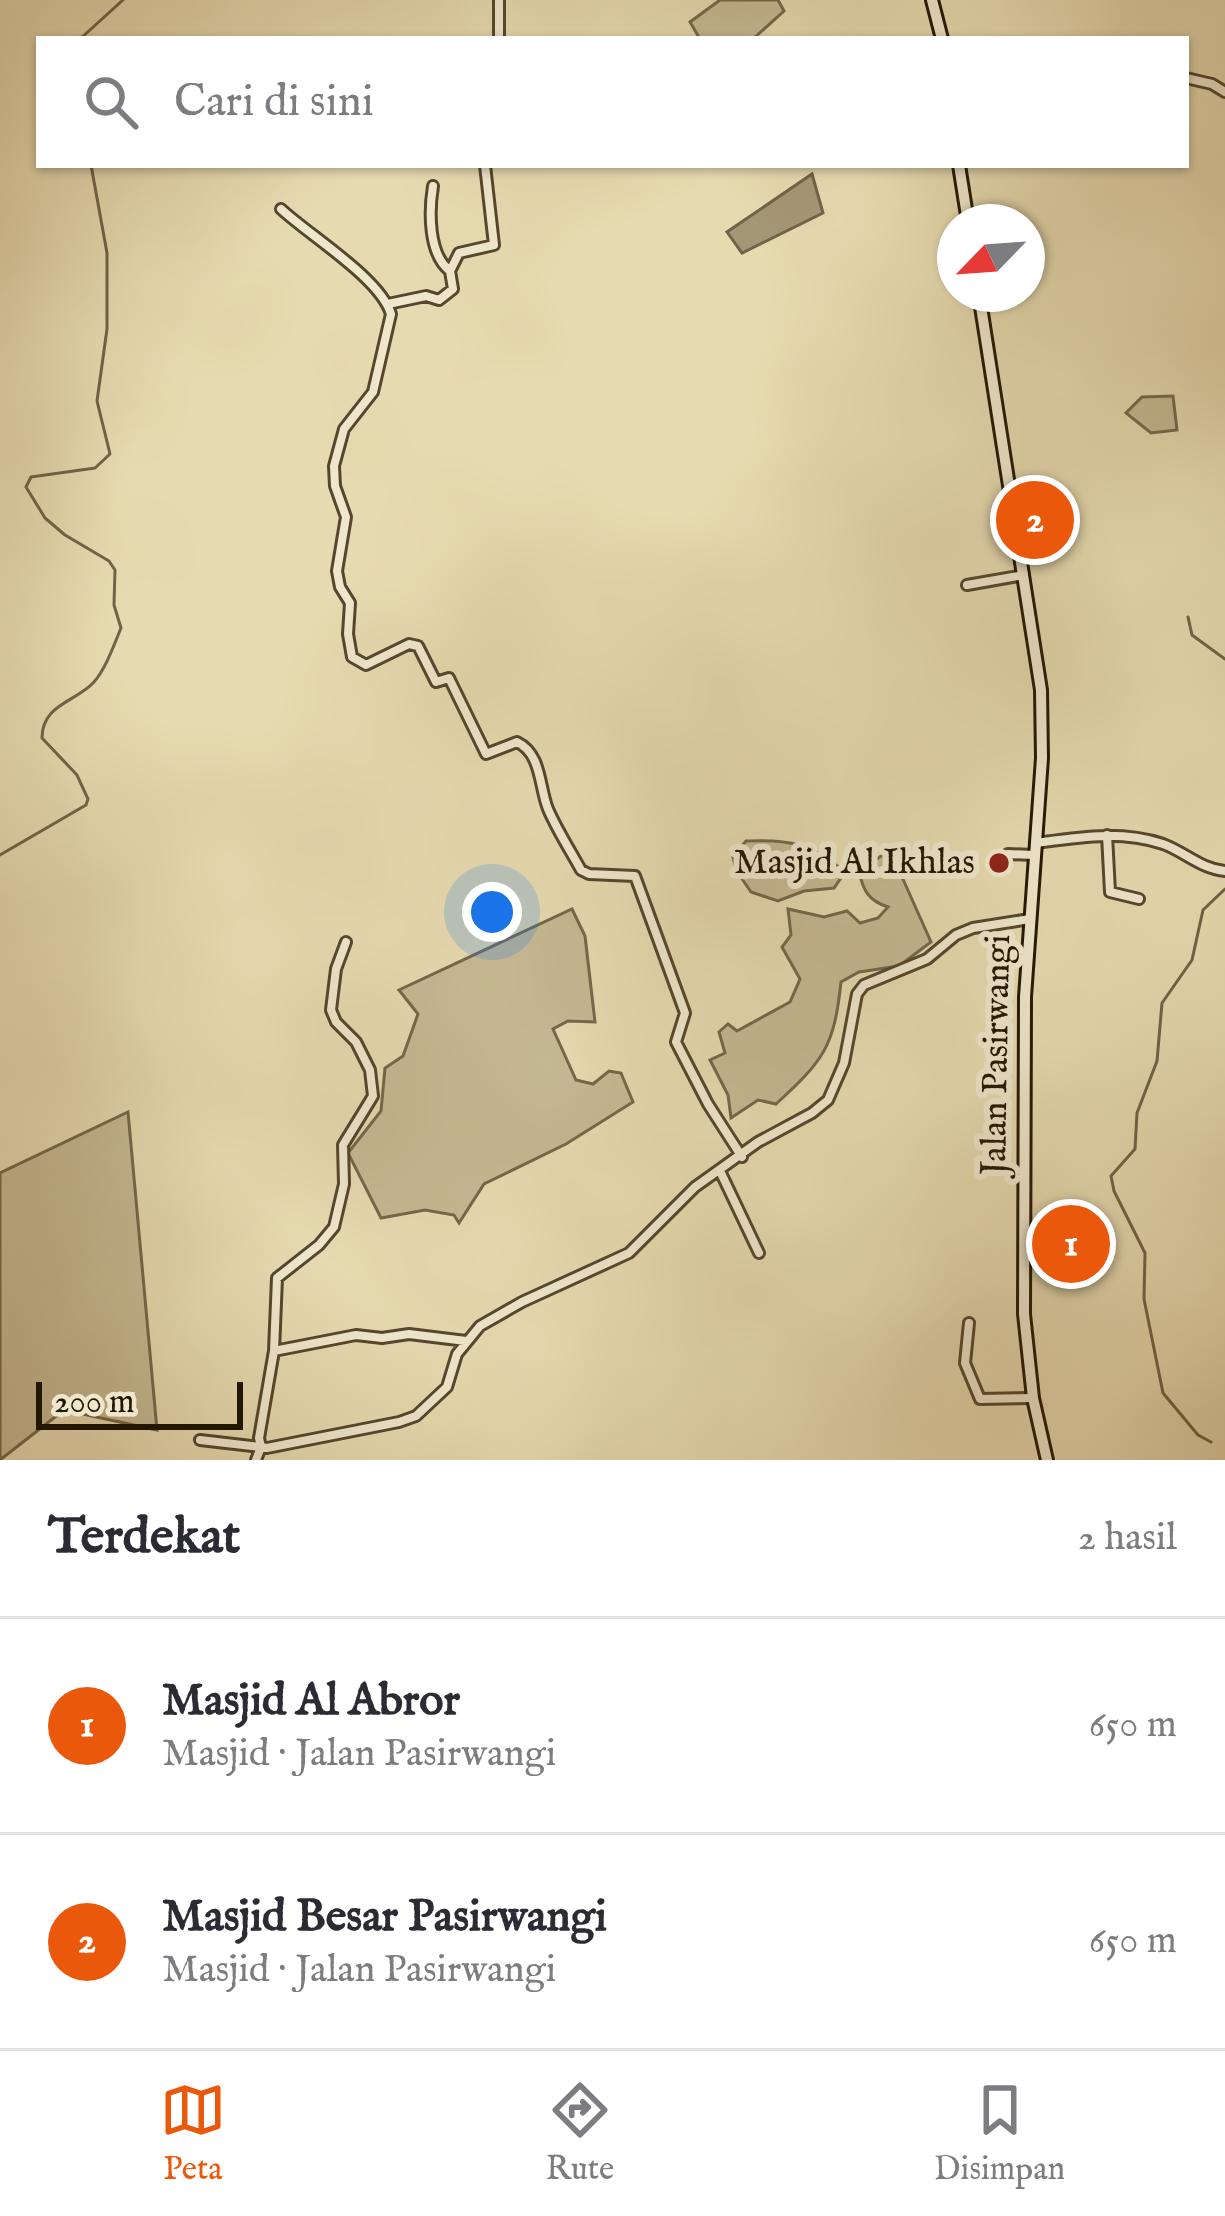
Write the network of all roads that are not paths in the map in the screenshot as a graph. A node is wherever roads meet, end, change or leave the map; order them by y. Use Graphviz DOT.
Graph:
graph roads {
  1 [pos="499,0"];
  2 [pos="932,0"];
  3 [pos="499,36"];
  4 [pos="941,36"];
  5 [pos="1189,79"];
  6 [pos="1225,92"];
  7 [pos="485,168"];
  8 [pos="959,168"];
  9 [pos="433,186"];
  10 [pos="965,204"];
  11 [pos="281,208"];
  12 [pos="450,271"];
  13 [pos="388,304"];
  14 [pos="982,312"];
  15 [pos="1056,530"];
  16 [pos="1018,538"];
  17 [pos="1024,575"];
  18 [pos="967,585"];
  19 [pos="1107,834"];
  20 [pos="1034,849"];
  21 [pos="1008,854"];
  22 [pos="1225,871"];
  23 [pos="1139,899"];
  24 [pos="1030,919"];
  25 [pos="346,942"];
  26 [pos="742,1157"];
  27 [pos="720,1171"];
  28 [pos="759,1253"];
  29 [pos="969,1323"];
  30 [pos="466,1341"];
  31 [pos="274,1351"];
  32 [pos="1033,1398"];
  33 [pos="200,1440"];
  34 [pos="261,1447"];
  35 [pos="276,1448"];
  36 [pos="256,1460"];
  37 [pos="278,1460"];
  38 [pos="1047,1460"];
  1 -- 3 [label="street"];
  2 -- 4 [label="street"];
  5 -- 6 [label="street"];
  7 -- 12 [label="street"];
  8 -- 10 [label="street"];
  9 -- 12 [label="street"];
  11 -- 13 [label="street"];
  12 -- 13 [label="street"];
  13 -- 26 [label="street"];
  14 -- 16 [label="street, Jalan Pasirwangi"];
  15 -- 16 [label="street"];
  16 -- 17 [label="street, Jalan Pasirwangi"];
  17 -- 18 [label="street"];
  17 -- 20 [label="street, Jalan Pasirwangi"];
  19 -- 20 [label="street"];
  19 -- 22 [label="street"];
  19 -- 23 [label="street"];
  20 -- 21 [label="street"];
  20 -- 24 [label="street, Jalan Pasirwangi"];
  24 -- 26 [label="street"];
  24 -- 32 [label="street, Jalan Pasirwangi"];
  25 -- 31 [label="street"];
  26 -- 27 [label="street"];
  27 -- 28 [label="street"];
  27 -- 30 [label="street"];
  29 -- 32 [label="street"];
  30 -- 31 [label="street"];
  30 -- 35 [label="street"];
  31 -- 34 [label="street"];
  32 -- 38 [label="street, Jalan Pasirwangi"];
  33 -- 34 [label="street"];
  34 -- 35 [label="street"];
  34 -- 36 [label="street"];
  35 -- 37 [label="street"];
}
